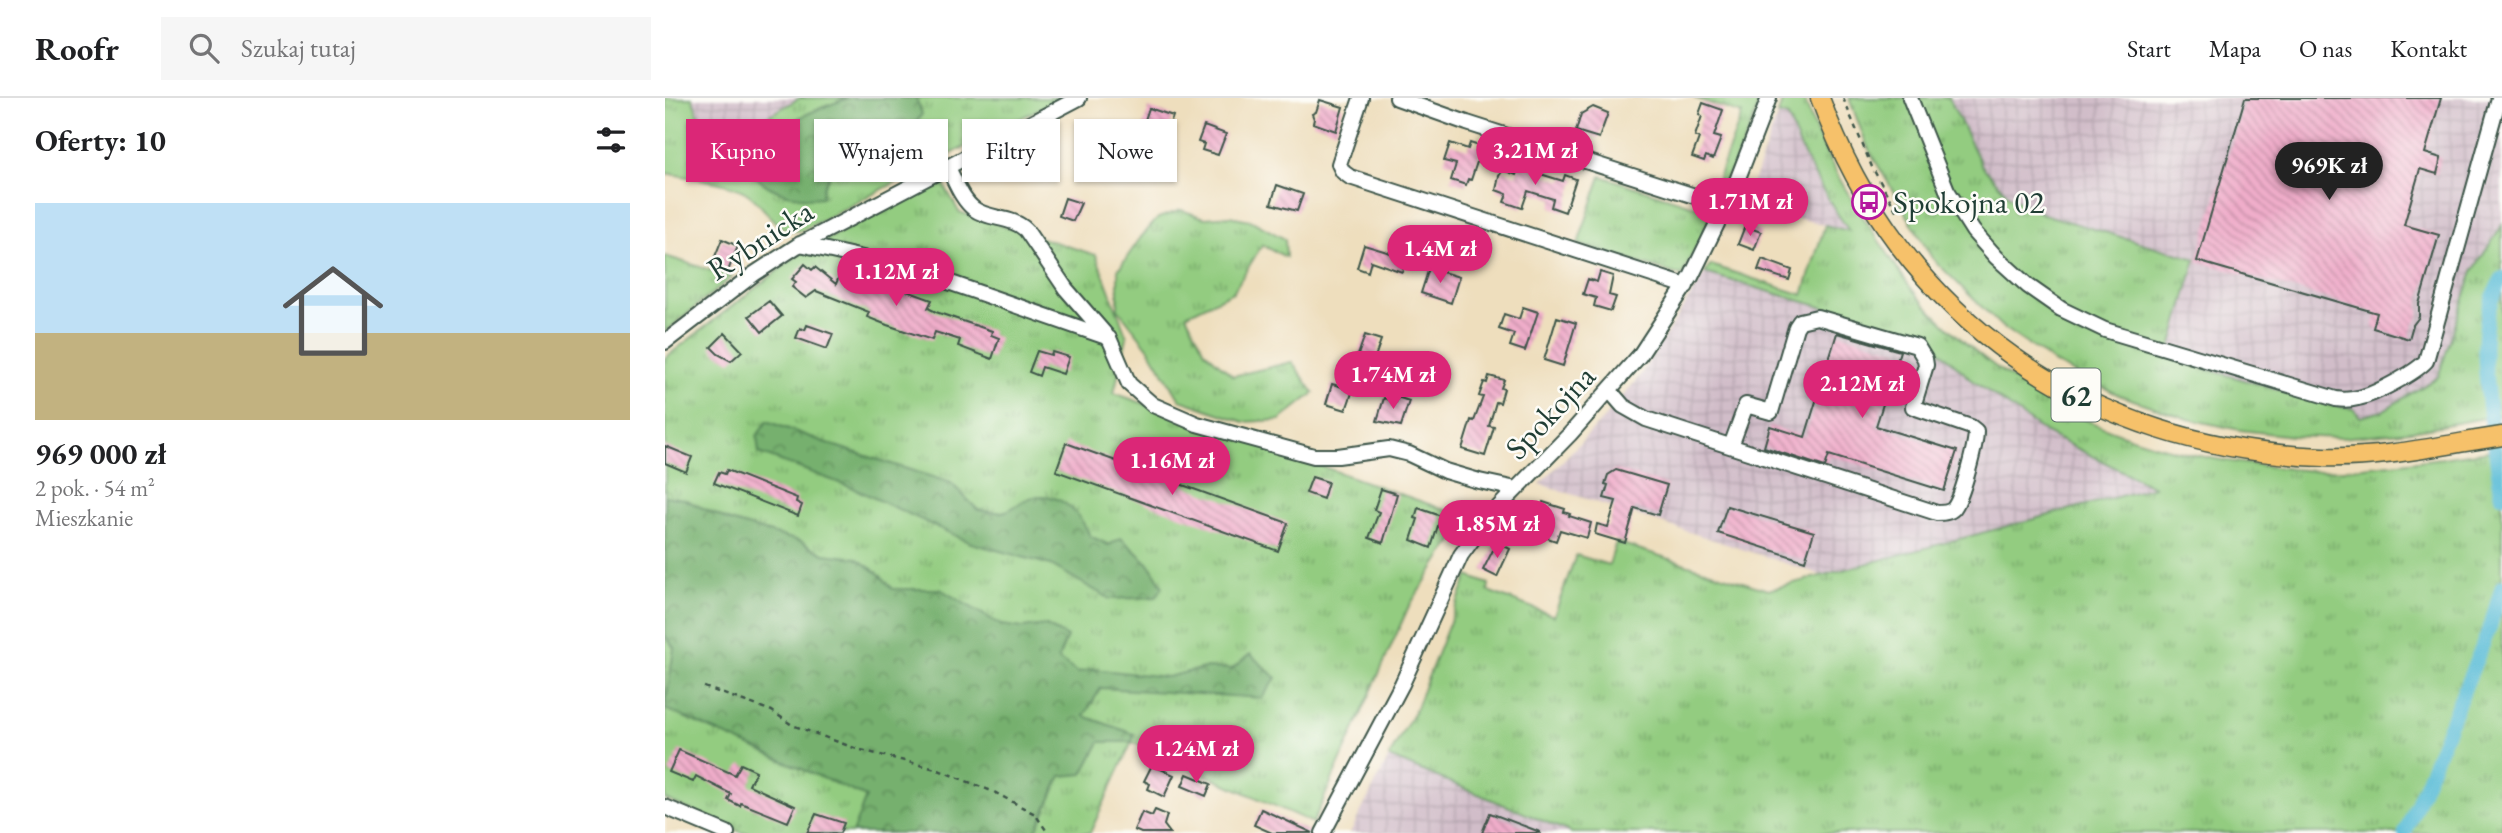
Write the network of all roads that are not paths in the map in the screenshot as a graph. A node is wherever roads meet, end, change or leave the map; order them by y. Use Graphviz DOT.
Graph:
graph roads {
  1 [pos="1079,98"];
  2 [pos="1361,98"];
  3 [pos="1397,98"];
  4 [pos="1769,98"];
  5 [pos="1820,98"];
  6 [pos="1910,98"];
  7 [pos="2499,98"];
  8 [pos="948,165"];
  9 [pos="948,168"];
  10 [pos="917,182"];
  11 [pos="1726,206"];
  12 [pos="800,244"];
  13 [pos="1686,286"];
  14 [pos="1109,338"];
  15 [pos="665,342"];
  16 [pos="1610,391"];
  17 [pos="2502,436"];
  18 [pos="1731,446"];
  19 [pos="1516,489"];
  20 [pos="665,807"];
  21 [pos="727,833"];
  22 [pos="1323,833"];
  1 -- 8 [label="street, Rybnicka"];
  2 -- 13 [label="street"];
  3 -- 11 [label="street"];
  4 -- 11 [label="street, Spokojna"];
  5 -- 17 [label="main road, 62"];
  6 -- 7 [label="street"];
  9 -- 14 [label="street"];
  10 -- 12 [label="street, Rybnicka"];
  11 -- 13 [label="street, Spokojna"];
  12 -- 14 [label="street"];
  12 -- 15 [label="street, Rybnicka"];
  13 -- 16 [label="street, Spokojna"];
  14 -- 19 [label="street"];
  16 -- 18 [label="street"];
  16 -- 19 [label="street, Spokojna"];
  18 -- 18 [label="street"];
  19 -- 22 [label="street, Spokojna"];
  20 -- 21 [label="street"];
}
